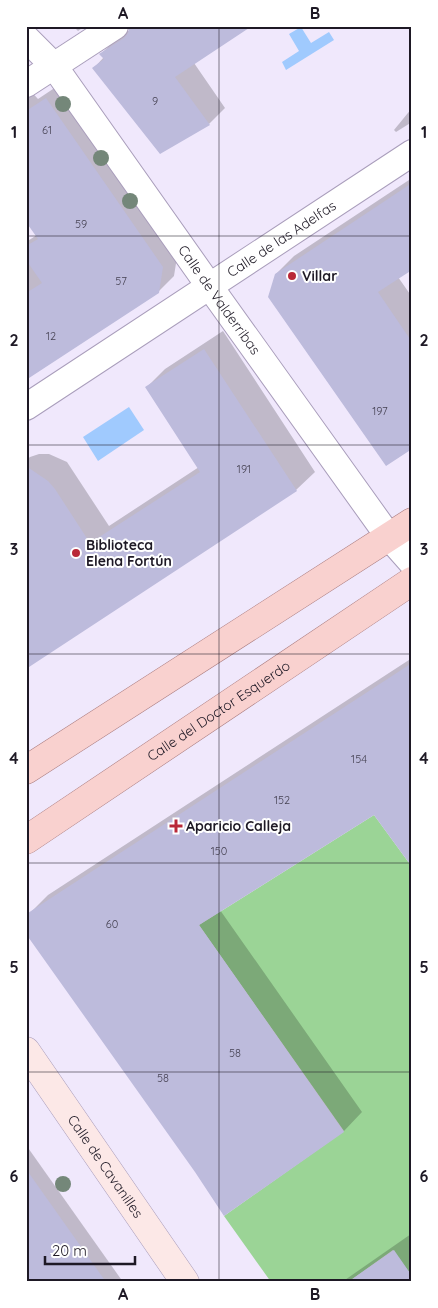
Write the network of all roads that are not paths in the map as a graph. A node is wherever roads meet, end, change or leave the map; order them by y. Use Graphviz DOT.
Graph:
graph roads {
  1 [pos="115,26"];
  2 [pos="26,38"];
  3 [pos="54,66"];
  4 [pos="26,84"];
  5 [pos="412,152"];
  6 [pos="210,287"];
  7 [pos="26,407"];
  8 [pos="412,522"];
  9 [pos="389,537"];
  10 [pos="412,563"];
  11 [pos="412,581"];
  12 [pos="26,770"];
  13 [pos="26,840"];
  14 [pos="26,1051"];
  15 [pos="185,1282"];
  1 -- 3 [label="street"];
  2 -- 3 [label="street, Calle de Valderribas"];
  3 -- 4 [label="street"];
  3 -- 6 [label="street, Calle de Valderribas"];
  5 -- 6 [label="street, Calle de las Adelfas"];
  6 -- 7 [label="street, Calle de las Adelfas"];
  6 -- 9 [label="street, Calle de Valderribas"];
  8 -- 9 [label="main road"];
  9 -- 10 [label="street, Calle de Valderribas"];
  9 -- 12 [label="main road"];
  11 -- 13 [label="main road, Calle del Doctor Esquerdo"];
  14 -- 15 [label="street, Calle de Cavanilles"];
}
